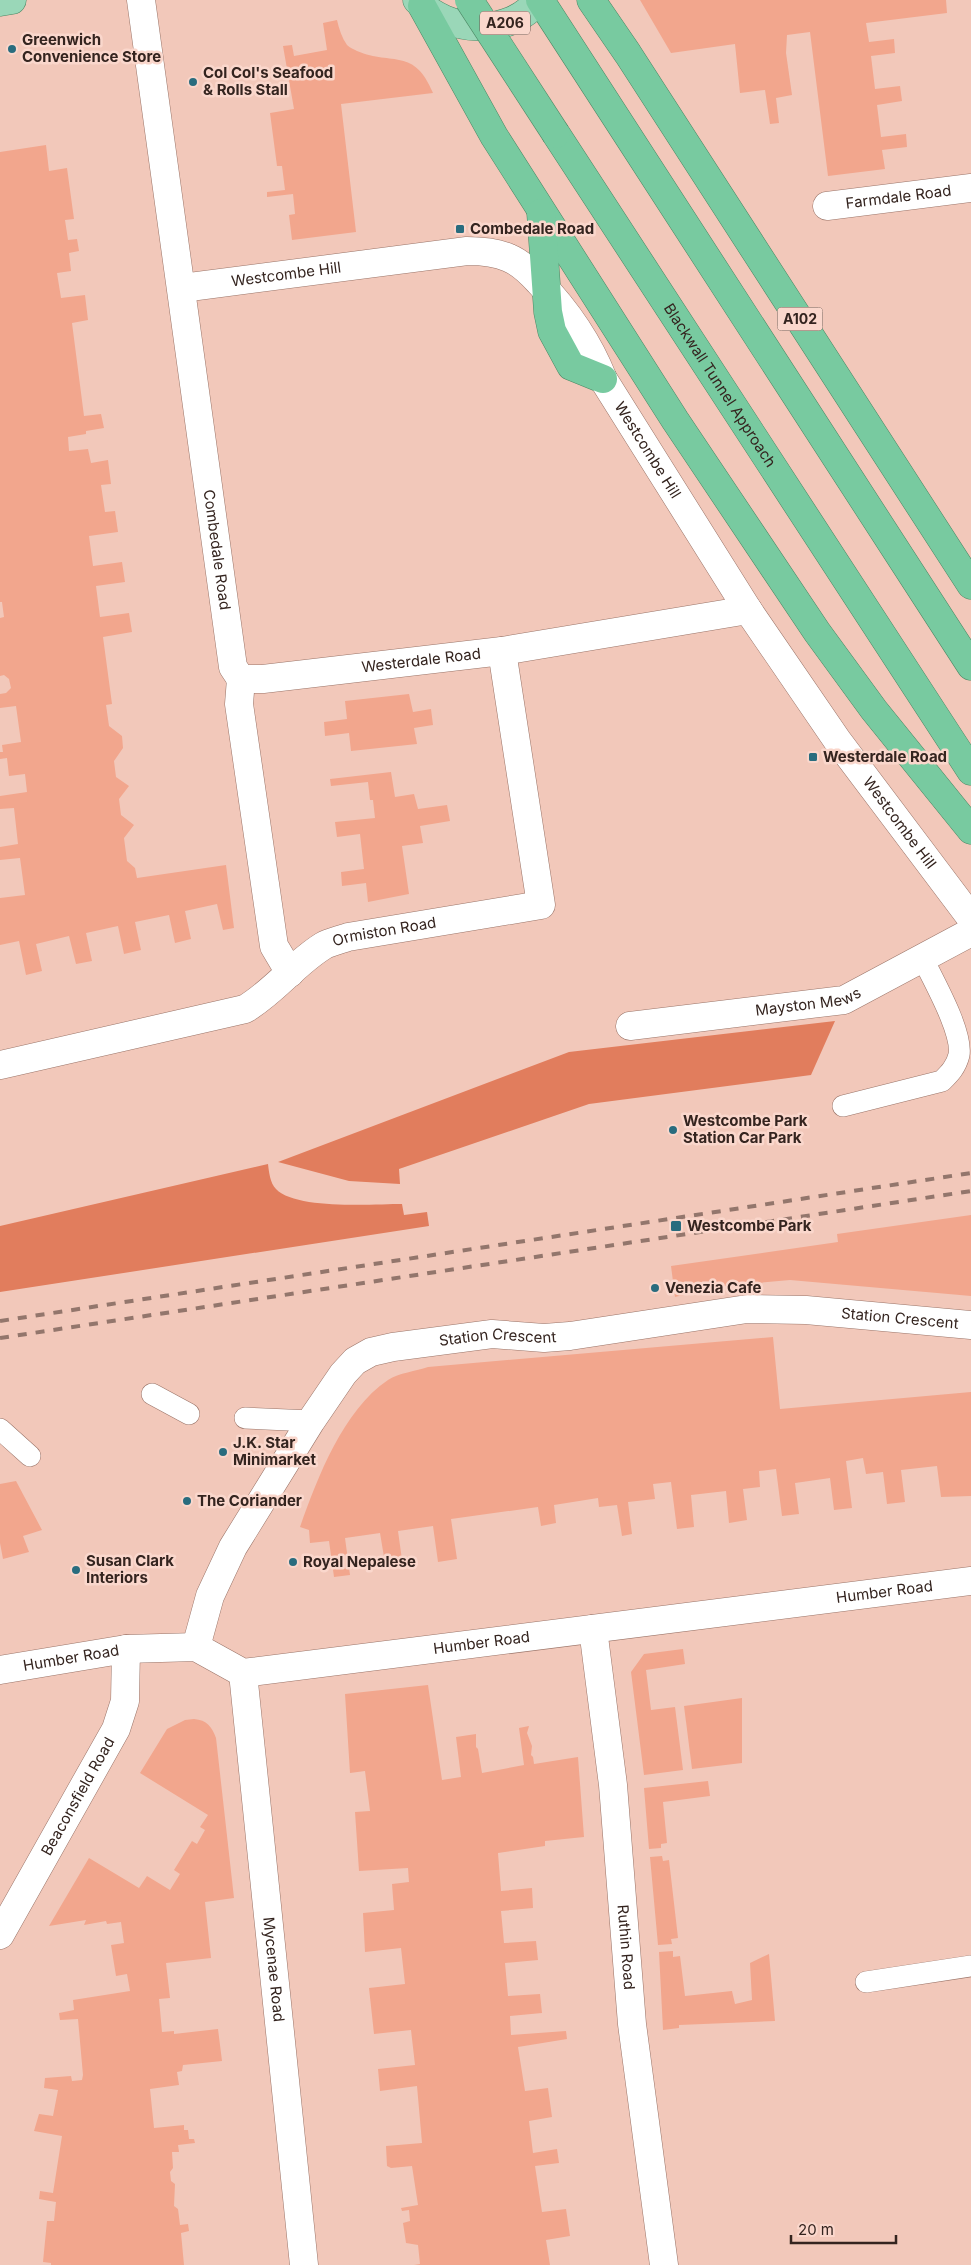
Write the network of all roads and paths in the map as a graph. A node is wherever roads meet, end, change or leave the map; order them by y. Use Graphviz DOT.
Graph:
graph roads {
  1 [pos="12,0"];
  2 [pos="141,0"];
  3 [pos="469,0"];
  4 [pos="539,0"];
  5 [pos="590,0"];
  6 [pos="0,2"];
  7 [pos="419,3"];
  8 [pos="971,188"];
  9 [pos="827,206"];
  10 [pos="541,211"];
  11 [pos="182,288"];
  12 [pos="546,289"];
  13 [pos="603,379"];
  14 [pos="971,585"];
  15 [pos="748,610"];
  16 [pos="502,651"];
  17 [pos="971,666"];
  18 [pos="242,679"];
  19 [pos="971,771"];
  20 [pos="971,830"];
  21 [pos="971,918"];
  22 [pos="971,932"];
  23 [pos="922,957"];
  24 [pos="290,973"];
  25 [pos="630,1026"];
  26 [pos="0,1065"];
  27 [pos="843,1106"];
  28 [pos="971,1325"];
  29 [pos="152,1394"];
  30 [pos="189,1414"];
  31 [pos="245,1418"];
  32 [pos="311,1421"];
  33 [pos="0,1429"];
  34 [pos="30,1456"];
  35 [pos="971,1581"];
  36 [pos="593,1628"];
  37 [pos="196,1646"];
  38 [pos="126,1649"];
  39 [pos="0,1670"];
  40 [pos="243,1673"];
  41 [pos="0,1935"];
  42 [pos="971,1966"];
  43 [pos="866,1982"];
  44 [pos="304,2265"];
  45 [pos="664,2265"];
  1 -- 6 [label="main road"];
  2 -- 11 [label="street, Combedale Road"];
  3 -- 19 [label="highway, Blackwall Tunnel Approach, bridge"];
  4 -- 7 [label="main road, A206"];
  4 -- 17 [label="highway, A102"];
  5 -- 14 [label="highway, A102"];
  7 -- 10 [label="highway"];
  8 -- 9 [label="street, Farmdale Road"];
  10 -- 12 [label="highway"];
  10 -- 20 [label="highway"];
  11 -- 12 [label="street, Westcombe Hill"];
  11 -- 18 [label="street, Combedale Road"];
  12 -- 13 [label="highway"];
  13 -- 15 [label="street, Westcombe Hill"];
  15 -- 16 [label="street, Westerdale Road"];
  15 -- 21 [label="street, Westcombe Hill"];
  16 -- 18 [label="street, Westerdale Road"];
  16 -- 24 [label="street, Ormiston Road"];
  18 -- 24 [label="street"];
  22 -- 23 [label="street, Mayston Mews"];
  23 -- 25 [label="street, Mayston Mews"];
  23 -- 27 [label="lane"];
  24 -- 26 [label="street, Ormiston Road"];
  28 -- 32 [label="street, Station Crescent"];
  29 -- 30 [label="lane"];
  31 -- 32 [label="lane"];
  32 -- 37 [label="street, Station Crescent"];
  33 -- 34 [label="lane"];
  35 -- 36 [label="street, Humber Road"];
  36 -- 40 [label="street, Humber Road"];
  36 -- 45 [label="street, Ruthin Road"];
  37 -- 38 [label="street, Humber Road"];
  37 -- 40 [label="street"];
  38 -- 39 [label="street, Humber Road"];
  38 -- 41 [label="street, Beaconsfield Road"];
  40 -- 44 [label="street, Mycenae Road"];
  42 -- 43 [label="lane"];
}
